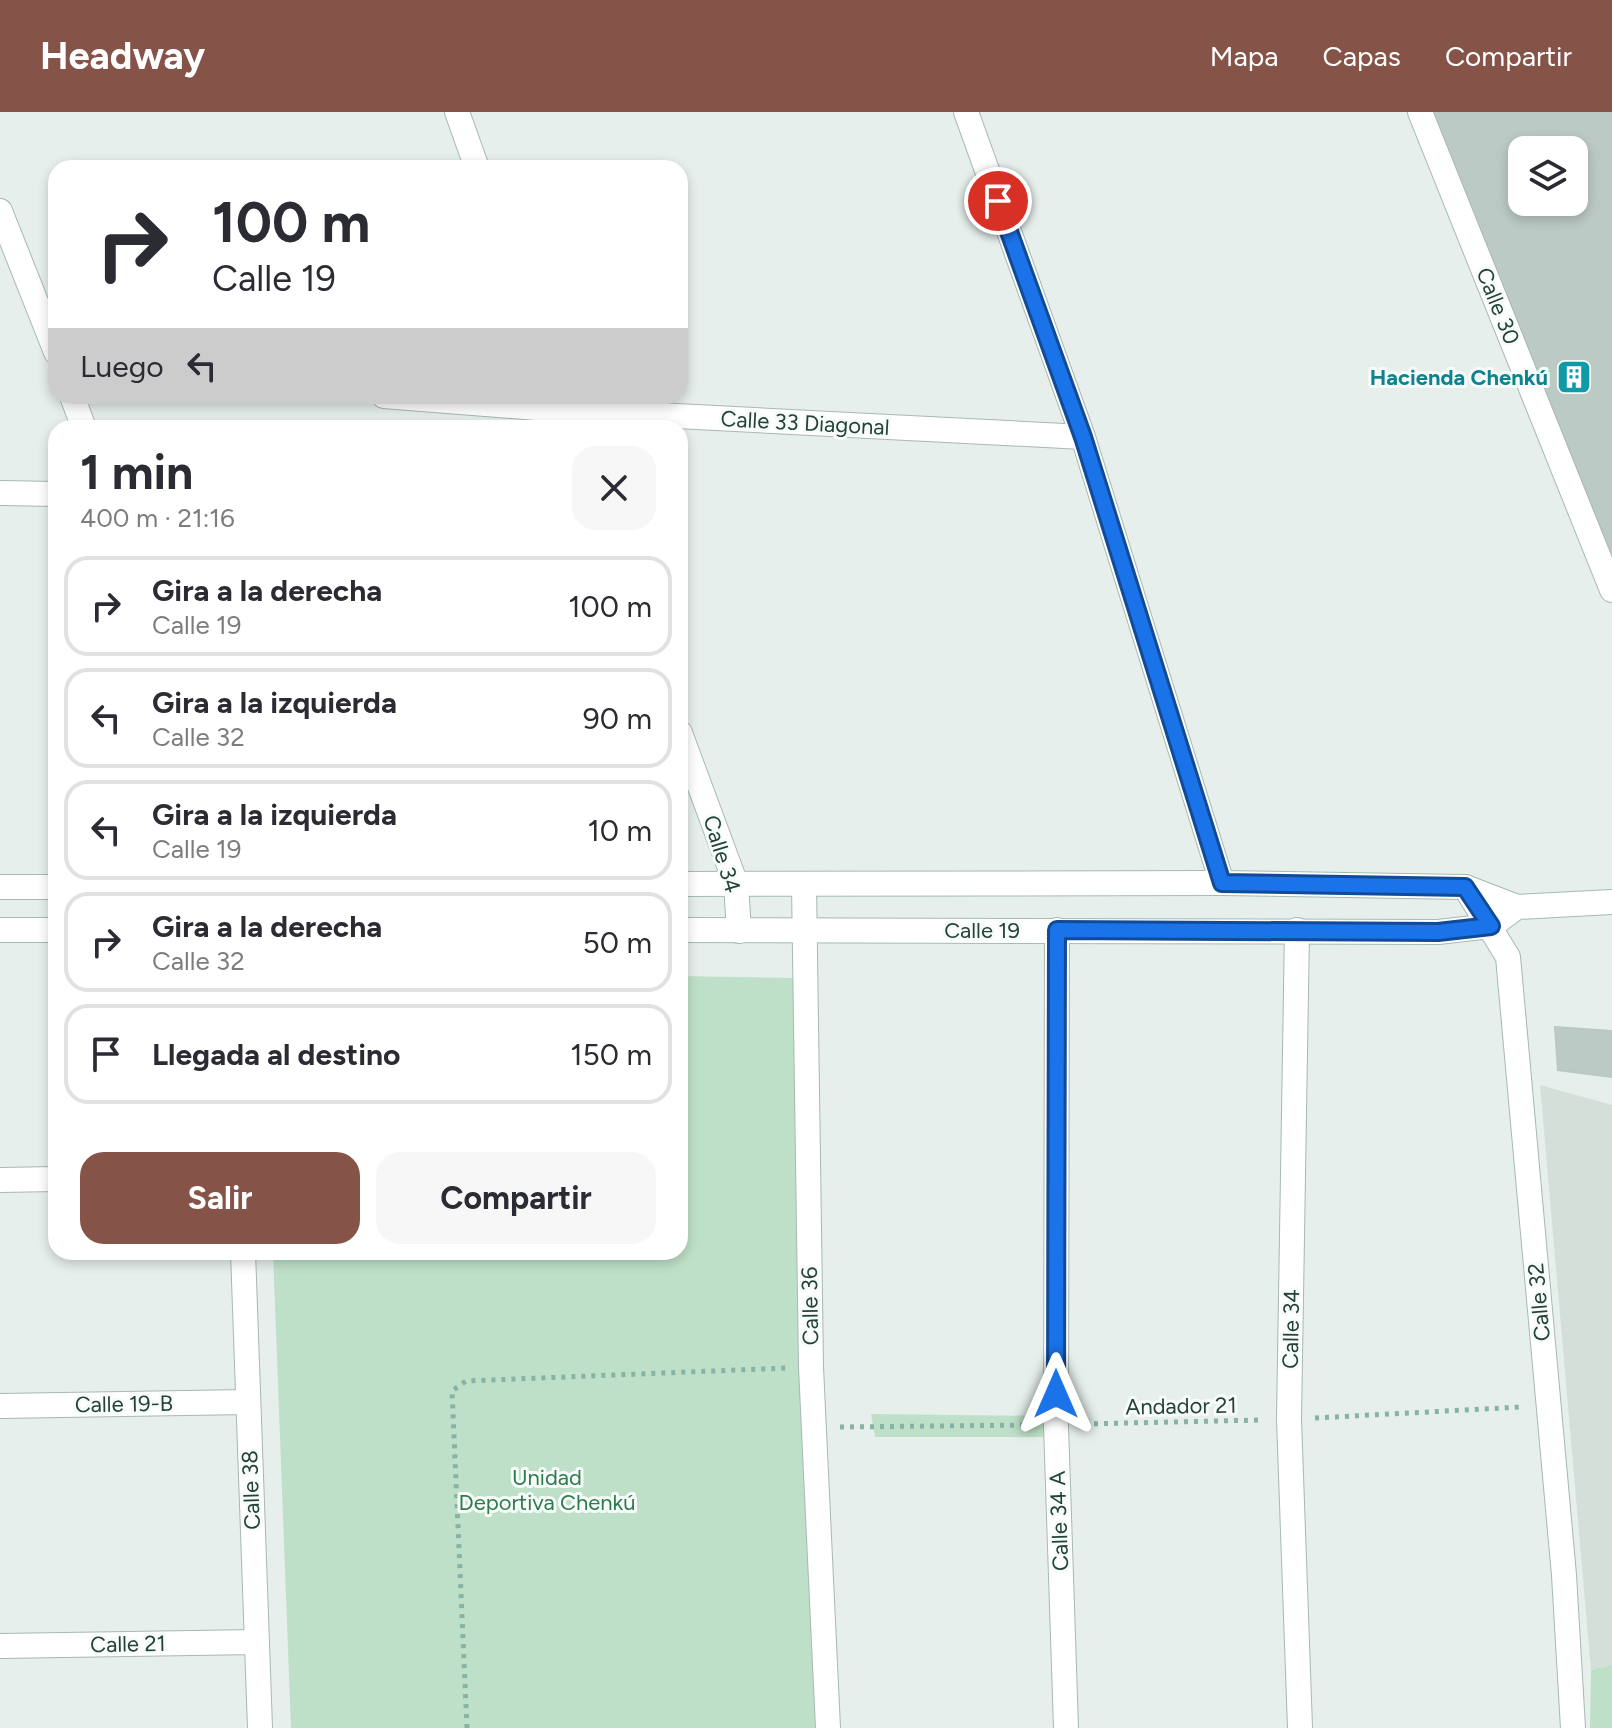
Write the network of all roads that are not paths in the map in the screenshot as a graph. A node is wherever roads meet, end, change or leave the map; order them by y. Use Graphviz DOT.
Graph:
graph roads {
  1 [pos="457,112"];
  2 [pos="966,112"];
  3 [pos="1420,112"];
  4 [pos="474,160"];
  5 [pos="0,211"];
  6 [pos="48,332"];
  7 [pos="479,404"];
  8 [pos="562,411"];
  9 [pos="1083,437"];
  10 [pos="0,493"];
  11 [pos="48,494"];
  12 [pos="1612,590"];
  13 [pos="688,755"];
  14 [pos="1222,883"];
  15 [pos="688,884"];
  16 [pos="736,884"];
  17 [pos="804,884"];
  18 [pos="0,887"];
  19 [pos="48,887"];
  20 [pos="1465,887"];
  21 [pos="1612,902"];
  22 [pos="1517,907"];
  23 [pos="1491,926"];
  24 [pos="0,930"];
  25 [pos="48,930"];
  26 [pos="688,930"];
  27 [pos="806,930"];
  28 [pos="1057,930"];
  29 [pos="1297,930"];
  30 [pos="739,931"];
  31 [pos="48,1179"];
  32 [pos="0,1180"];
  33 [pos="243,1260"];
  34 [pos="247,1402"];
  35 [pos="0,1406"];
  36 [pos="257,1642"];
  37 [pos="0,1646"];
  38 [pos="260,1728"];
  39 [pos="828,1728"];
  40 [pos="1066,1728"];
  41 [pos="1300,1728"];
  42 [pos="1573,1728"];
  1 -- 4 [label="street"];
  2 -- 9 [label="street"];
  3 -- 12 [label="street, Calle 30"];
  5 -- 6 [label="street"];
  7 -- 8 [label="street, Calle 33 Diagonal"];
  8 -- 9 [label="street, Calle 33 Diagonal"];
  9 -- 14 [label="street"];
  10 -- 11 [label="street"];
  13 -- 16 [label="street, Calle 34"];
  14 -- 17 [label="street"];
  14 -- 20 [label="street"];
  15 -- 16 [label="street"];
  16 -- 17 [label="street"];
  16 -- 30 [label="street, Calle 34"];
  17 -- 27 [label="street, Calle 36"];
  18 -- 19 [label="street"];
  20 -- 22 [label="street"];
  20 -- 23 [label="street, Calle 32"];
  21 -- 22 [label="street"];
  22 -- 23 [label="street, Calle 19"];
  23 -- 29 [label="street, Calle 19"];
  23 -- 42 [label="street, Calle 32"];
  24 -- 25 [label="street"];
  26 -- 30 [label="street, Calle 19"];
  27 -- 28 [label="street, Calle 19"];
  27 -- 30 [label="street, Calle 19"];
  27 -- 39 [label="street, Calle 36"];
  28 -- 29 [label="street, Calle 19"];
  28 -- 40 [label="street, Calle 34 A"];
  29 -- 41 [label="street, Calle 34"];
  31 -- 32 [label="street"];
  33 -- 34 [label="street, Calle 38"];
  34 -- 35 [label="street, Calle 19-B"];
  34 -- 36 [label="street, Calle 38"];
  36 -- 37 [label="street, Calle 21"];
  36 -- 38 [label="street, Calle 38"];
}
